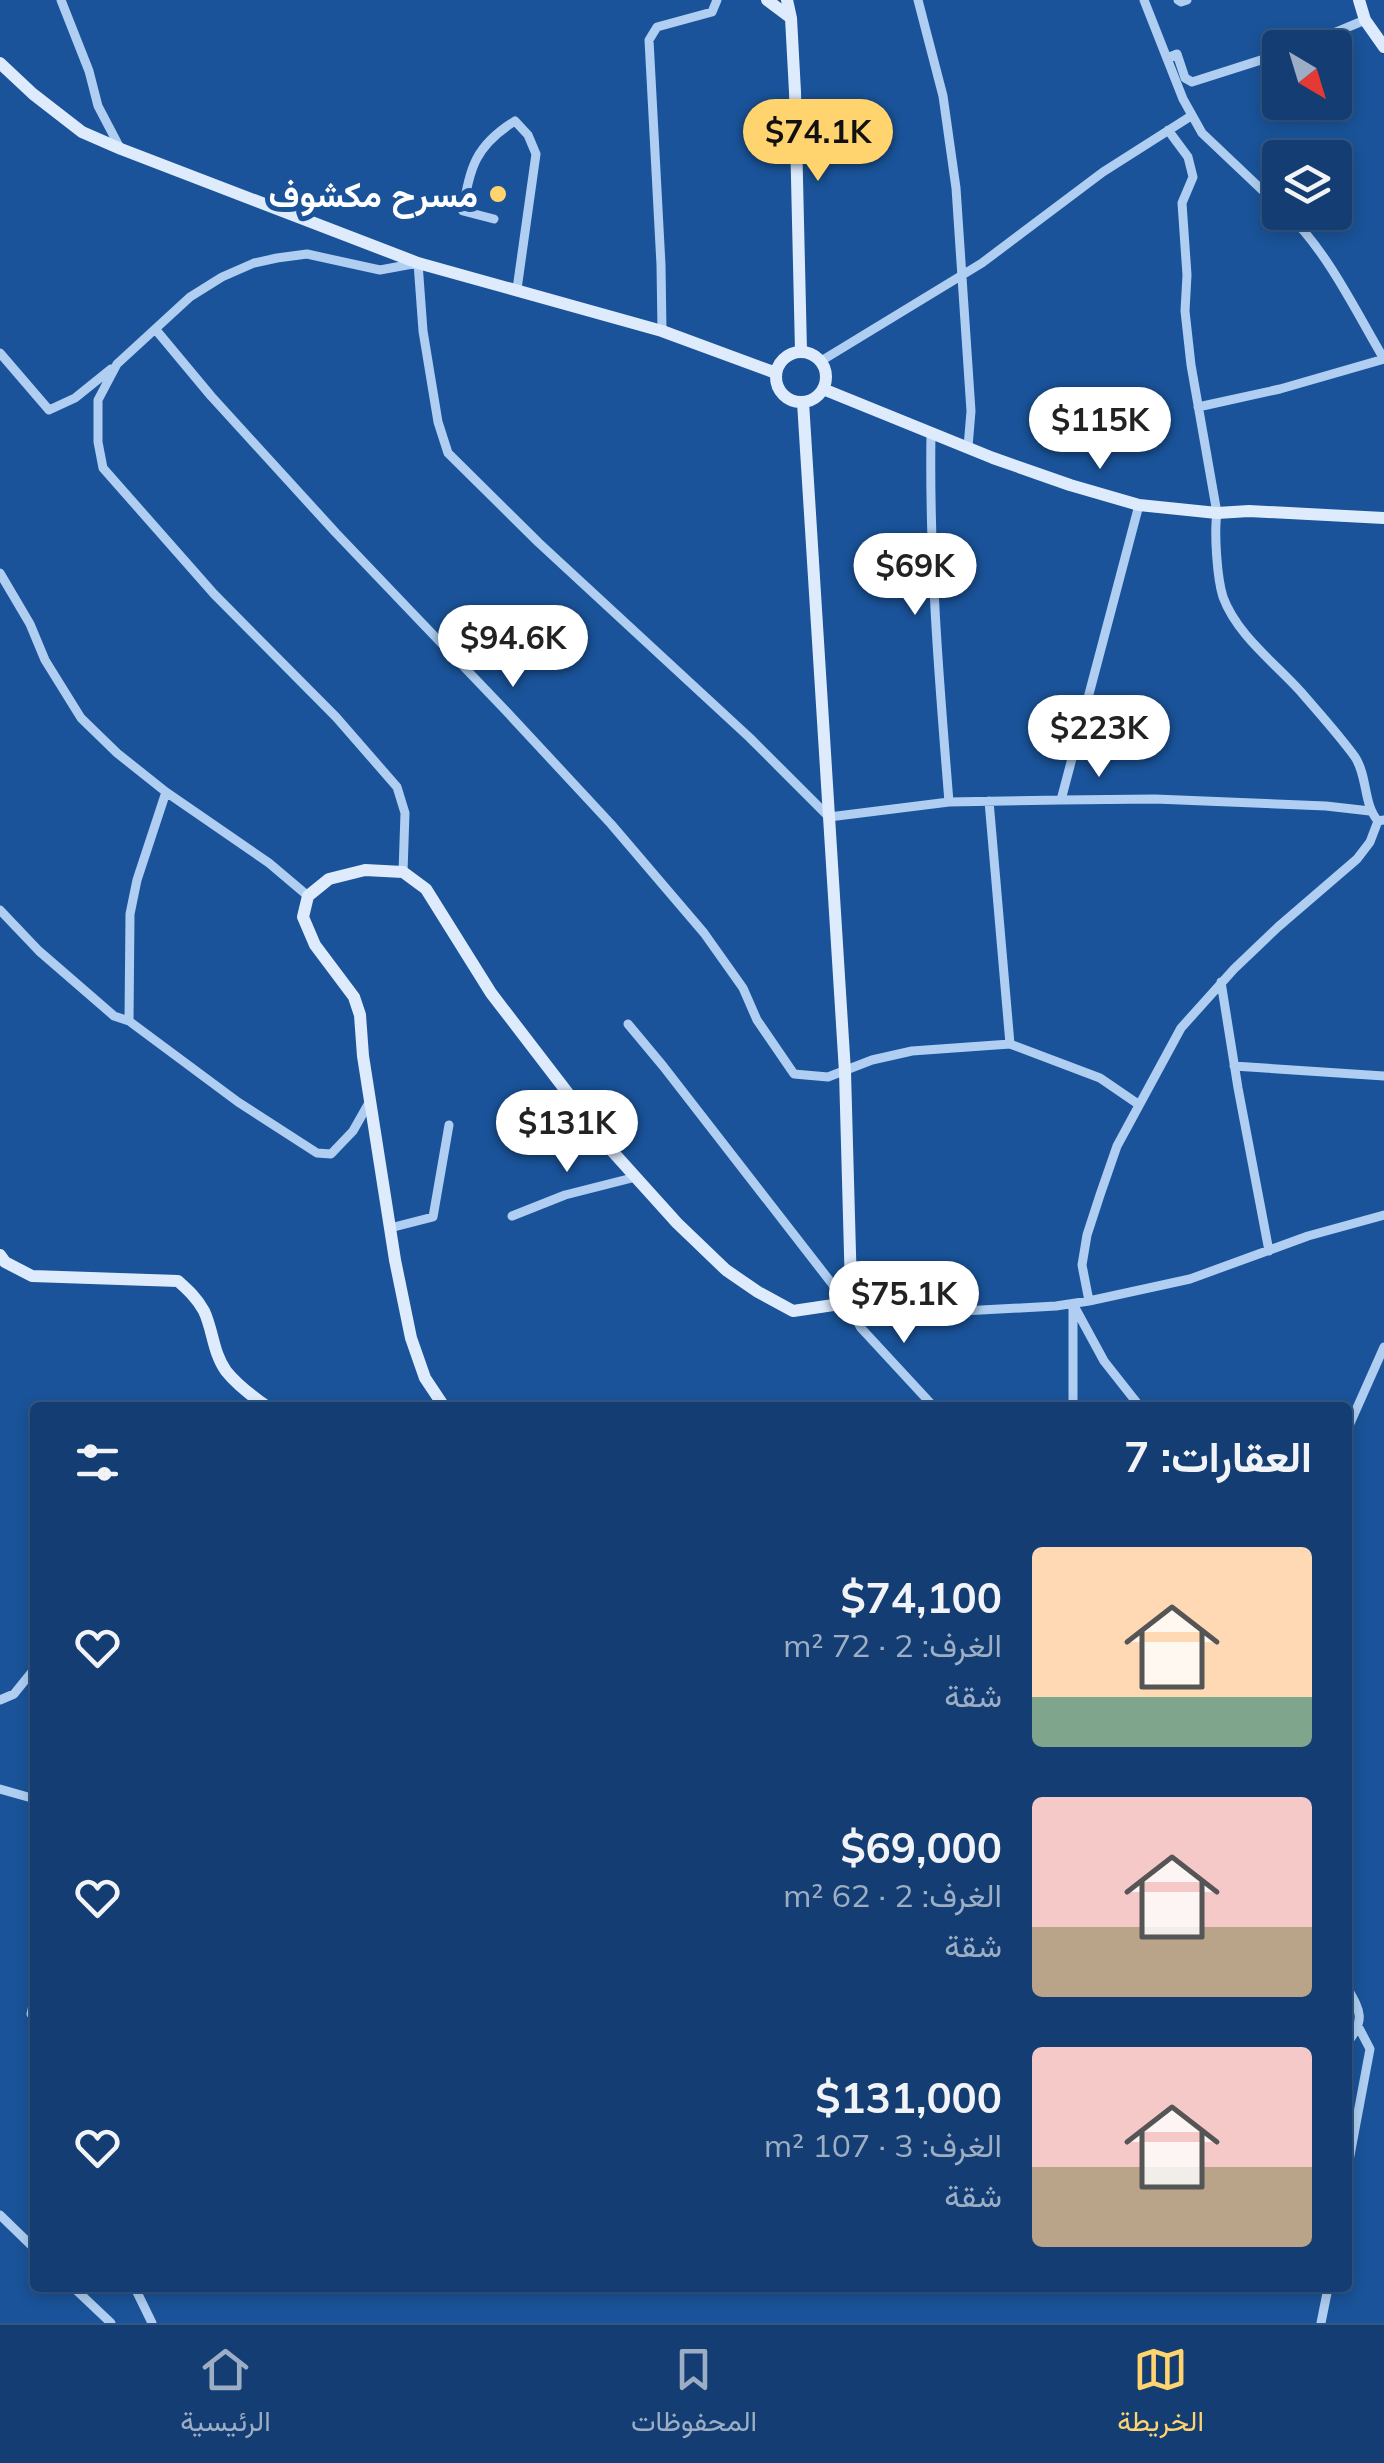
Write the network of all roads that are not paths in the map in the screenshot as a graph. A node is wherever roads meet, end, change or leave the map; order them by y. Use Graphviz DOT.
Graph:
graph roads {
  1 [pos="61,0"];
  2 [pos="717,0"];
  3 [pos="767,0"];
  4 [pos="787,0"];
  5 [pos="918,0"];
  6 [pos="1144,0"];
  7 [pos="1178,0"];
  8 [pos="1187,0"];
  9 [pos="1360,0"];
  10 [pos="791,18"];
  11 [pos="1365,20"];
  12 [pos="1341,30"];
  13 [pos="1384,47"];
  14 [pos="1167,58"];
  15 [pos="1262,60"];
  16 [pos="0,63"];
  17 [pos="1191,116"];
  18 [pos="1168,130"];
  19 [pos="121,149"];
  20 [pos="1262,190"];
  21 [pos="494,219"];
  22 [pos="1304,230"];
  23 [pos="418,263"];
  24 [pos="962,274"];
  25 [pos="518,289"];
  26 [pos="156,330"];
  27 [pos="662,331"];
  28 [pos="801,351"];
  29 [pos="0,353"];
  30 [pos="1384,359"];
  31 [pos="821,362"];
  32 [pos="117,364"];
  33 [pos="776,373"];
  34 [pos="823,389"];
  35 [pos="803,402"];
  36 [pos="1198,408"];
  37 [pos="931,433"];
  38 [pos="968,448"];
  39 [pos="1139,504"];
  40 [pos="1217,513"];
  41 [pos="1384,518"];
  42 [pos="0,573"];
  43 [pos="166,792"];
  44 [pos="1060,800"];
  45 [pos="949,802"];
  46 [pos="989,802"];
  47 [pos="1370,811"];
  48 [pos="829,817"];
  49 [pos="1381,820"];
  50 [pos="404,872"];
  51 [pos="308,896"];
  52 [pos="0,910"];
  53 [pos="1221,982"];
  54 [pos="129,1022"];
  55 [pos="628,1024"];
  56 [pos="1010,1044"];
  57 [pos="1234,1066"];
  58 [pos="845,1072"];
  59 [pos="1384,1076"];
  60 [pos="370,1101"];
  61 [pos="1138,1104"];
  62 [pos="449,1125"];
  63 [pos="636,1177"];
  64 [pos="1384,1215"];
  65 [pos="512,1216"];
  66 [pos="390,1228"];
  67 [pos="1269,1251"];
  68 [pos="0,1256"];
  69 [pos="1089,1301"];
  70 [pos="847,1303"];
  71 [pos="1073,1304"];
  72 [pos="1384,1346"];
  73 [pos="260,1402"];
  74 [pos="442,1402"];
  75 [pos="929,1402"];
  76 [pos="1073,1402"];
  77 [pos="1136,1402"];
  78 [pos="1352,1419"];
  79 [pos="30,1674"];
  80 [pos="0,1700"];
  81 [pos="0,1789"];
  82 [pos="30,1798"];
  83 [pos="1352,1996"];
  84 [pos="1359,2028"];
  85 [pos="1352,2037"];
  86 [pos="1352,2145"];
  87 [pos="0,2215"];
  88 [pos="30,2244"];
  89 [pos="78,2292"];
  90 [pos="137,2292"];
  91 [pos="1327,2292"];
  92 [pos="111,2323"];
  93 [pos="152,2323"];
  94 [pos="1321,2323"];
  1 -- 19 [label="street"];
  2 -- 27 [label="street"];
  3 -- 10 [label="street"];
  4 -- 10 [label="street"];
  5 -- 24 [label="street"];
  6 -- 14 [label="street"];
  7 -- 8 [label="street"];
  9 -- 11 [label="street"];
  10 -- 28 [label="street"];
  11 -- 12 [label="street"];
  11 -- 13 [label="street"];
  14 -- 15 [label="street"];
  14 -- 17 [label="street"];
  16 -- 19 [label="street"];
  17 -- 18 [label="street"];
  17 -- 20 [label="street"];
  18 -- 24 [label="street"];
  18 -- 36 [label="street"];
  19 -- 23 [label="street"];
  21 -- 25 [label="street"];
  22 -- 30 [label="street"];
  23 -- 25 [label="street"];
  23 -- 26 [label="street"];
  23 -- 48 [label="street"];
  24 -- 31 [label="street"];
  24 -- 38 [label="street"];
  25 -- 27 [label="street"];
  26 -- 32 [label="street"];
  26 -- 58 [label="street"];
  27 -- 33 [label="street"];
  28 -- 31 [label="street"];
  28 -- 33 [label="street"];
  29 -- 32 [label="street"];
  30 -- 36 [label="street"];
  31 -- 34 [label="street"];
  32 -- 50 [label="street"];
  33 -- 35 [label="street"];
  34 -- 35 [label="street"];
  34 -- 37 [label="street"];
  35 -- 48 [label="street"];
  36 -- 40 [label="street"];
  37 -- 38 [label="street"];
  37 -- 45 [label="street"];
  38 -- 39 [label="street"];
  39 -- 40 [label="street"];
  39 -- 44 [label="street"];
  40 -- 41 [label="street"];
  40 -- 47 [label="street"];
  42 -- 43 [label="street"];
  43 -- 51 [label="street"];
  43 -- 54 [label="street"];
  44 -- 46 [label="street"];
  44 -- 47 [label="street"];
  45 -- 46 [label="street"];
  45 -- 48 [label="street"];
  46 -- 56 [label="street"];
  47 -- 49 [label="street"];
  48 -- 58 [label="street"];
  49 -- 53 [label="street"];
  50 -- 51 [label="street"];
  50 -- 63 [label="street"];
  51 -- 60 [label="street"];
  52 -- 54 [label="street"];
  53 -- 57 [label="street"];
  53 -- 61 [label="street"];
  54 -- 60 [label="street"];
  55 -- 70 [label="street"];
  56 -- 58 [label="street"];
  56 -- 61 [label="street"];
  57 -- 59 [label="street"];
  57 -- 67 [label="street"];
  58 -- 70 [label="street"];
  60 -- 66 [label="street"];
  61 -- 69 [label="street"];
  62 -- 66 [label="street"];
  63 -- 65 [label="street"];
  63 -- 70 [label="street"];
  64 -- 67 [label="street"];
  66 -- 74 [label="street"];
  67 -- 69 [label="street"];
  68 -- 73 [label="street"];
  69 -- 71 [label="street"];
  70 -- 71 [label="street"];
  70 -- 75 [label="street"];
  71 -- 76 [label="street"];
  71 -- 77 [label="street"];
  72 -- 78 [label="street"];
  79 -- 80 [label="street"];
  81 -- 82 [label="street"];
  83 -- 84 [label="street"];
  84 -- 85 [label="street"];
  84 -- 86 [label="street"];
  87 -- 88 [label="street"];
  89 -- 92 [label="street"];
  90 -- 93 [label="street"];
  91 -- 94 [label="street"];
}
